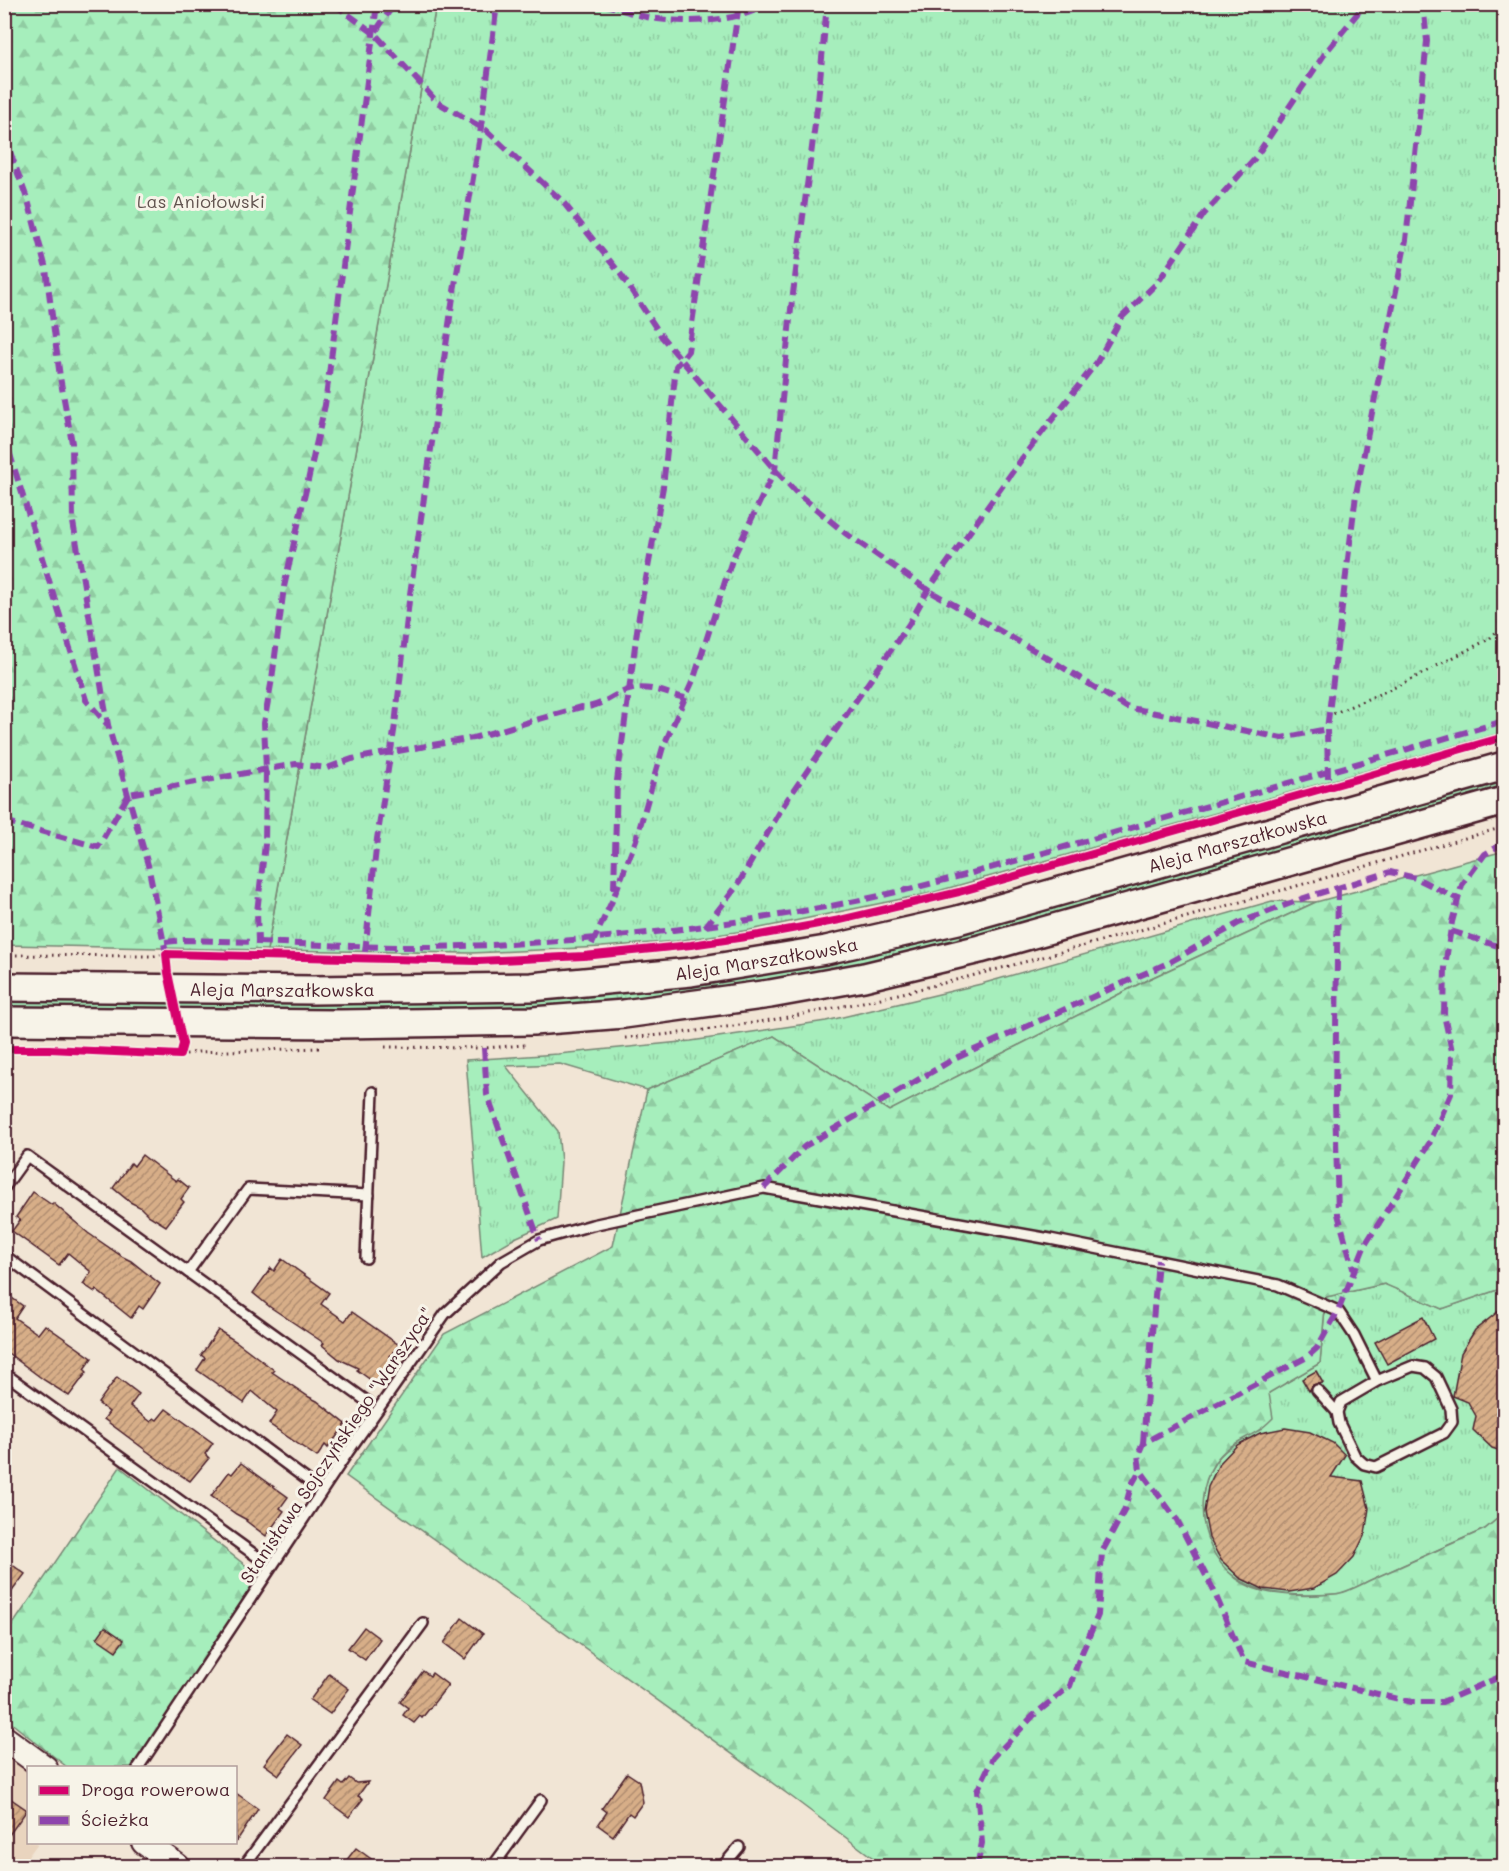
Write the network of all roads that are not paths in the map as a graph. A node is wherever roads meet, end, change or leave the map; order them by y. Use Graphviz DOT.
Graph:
graph roads {
  1 [pos="1504,765"];
  2 [pos="1504,801"];
  3 [pos="4,987"];
  4 [pos="4,1021"];
  5 [pos="373,1092"];
  6 [pos="4,1188"];
  7 [pos="369,1195"];
  8 [pos="4,1255"];
  9 [pos="366,1258"];
  10 [pos="188,1272"];
  11 [pos="4,1373"];
  12 [pos="1377,1381"];
  13 [pos="1317,1390"];
  14 [pos="368,1402"];
  15 [pos="1337,1412"];
  16 [pos="310,1482"];
  17 [pos="262,1560"];
  18 [pos="423,1623"];
  19 [pos="4,1738"];
  20 [pos="44,1766"];
  21 [pos="139,1766"];
  22 [pos="541,1800"];
  23 [pos="147,1844"];
  24 [pos="739,1847"];
  25 [pos="177,1866"];
  26 [pos="244,1866"];
  27 [pos="493,1866"];
  28 [pos="723,1866"];
  1 -- 3 [label="main road, Aleja Marszałkowska"];
  2 -- 4 [label="main road, Aleja Marszałkowska"];
  5 -- 7 [label="lane"];
  6 -- 10 [label="lane"];
  7 -- 9 [label="lane"];
  7 -- 10 [label="lane"];
  8 -- 16 [label="lane"];
  10 -- 14 [label="lane"];
  11 -- 17 [label="lane"];
  12 -- 15 [label="lane"];
  12 -- 15 [label="lane"];
  12 -- 21 [label="lane, Stanisława Sojczyńskiego \"Warszyca\""];
  13 -- 15 [label="lane"];
  18 -- 26 [label="lane"];
  19 -- 20 [label="street"];
  22 -- 27 [label="lane"];
  23 -- 25 [label="street"];
  24 -- 28 [label="lane"];
}
